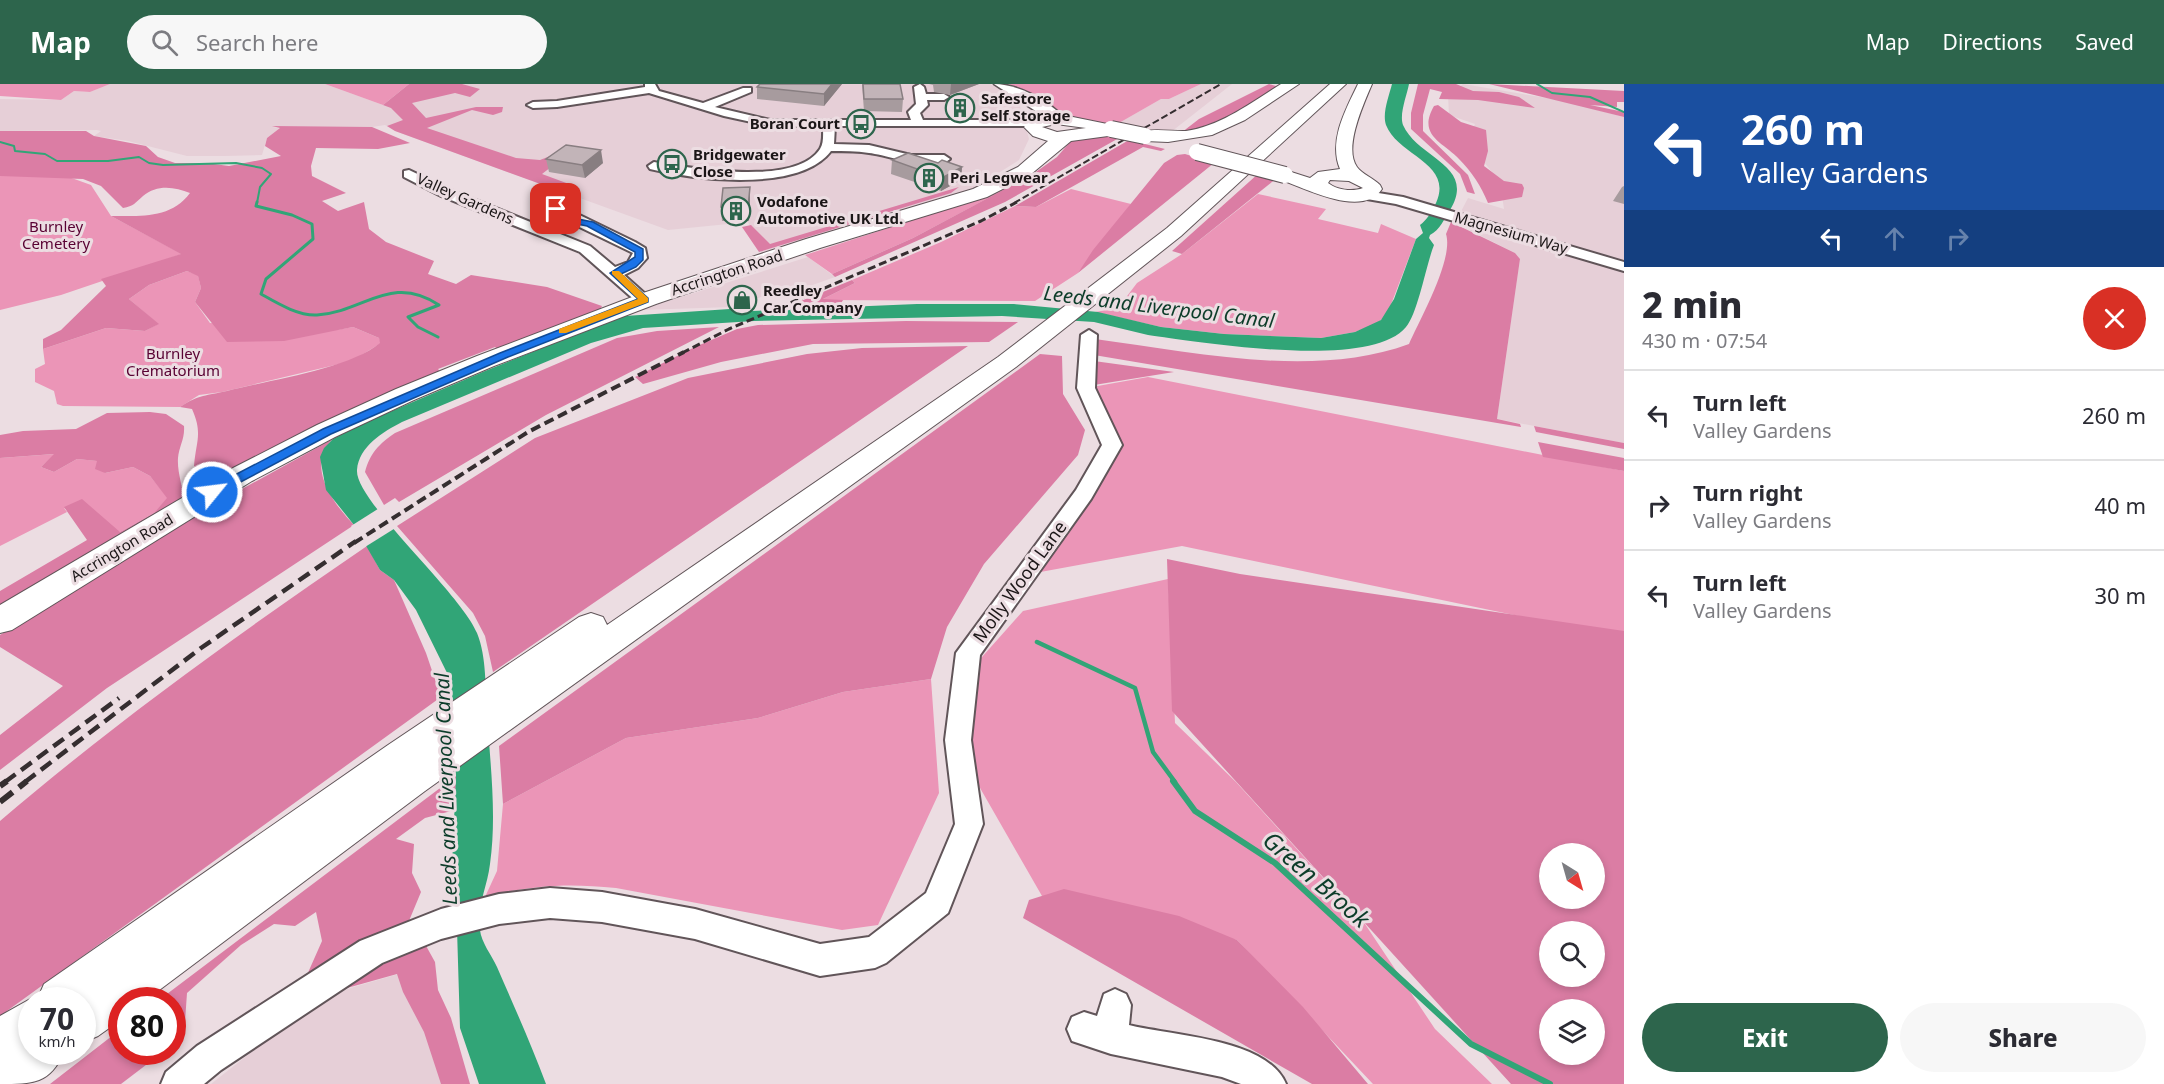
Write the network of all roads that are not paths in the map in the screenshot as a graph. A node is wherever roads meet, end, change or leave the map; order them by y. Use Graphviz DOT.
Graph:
graph roads {
  1 [pos="1000,84"];
  2 [pos="1292,84"];
  3 [pos="1324,84"];
  4 [pos="1339,84"];
  5 [pos="1365,84"];
  6 [pos="651,87"];
  7 [pos="747,90"];
  8 [pos="944,97"];
  9 [pos="557,104"];
  10 [pos="533,105"];
  11 [pos="704,107"];
  12 [pos="545,111"];
  13 [pos="918,122"];
  14 [pos="829,123"];
  15 [pos="1037,128"];
  16 [pos="1066,128"];
  17 [pos="1189,146"];
  18 [pos="827,147"];
  19 [pos="944,159"];
  20 [pos="654,166"];
  21 [pos="409,174"];
  22 [pos="1366,187"];
  23 [pos="556,209"];
  24 [pos="1624,267"];
  25 [pos="615,273"];
  26 [pos="1081,298"];
  27 [pos="644,300"];
  28 [pos="1089,337"];
  29 [pos="0,621"];
  30 [pos="407,768"];
  31 [pos="79,987"];
  32 [pos="96,1009"];
  33 [pos="1103,1023"];
  34 [pos="18,1031"];
  35 [pos="0,1044"];
  36 [pos="22,1065"];
  37 [pos="0,1081"];
  38 [pos="178,1084"];
  39 [pos="1269,1084"];
  1 -- 15 [label="main road"];
  2 -- 17 [label="highway"];
  3 -- 26 [label="highway"];
  4 -- 26 [label="highway"];
  5 -- 22 [label="highway"];
  6 -- 9 [label="street"];
  6 -- 11 [label="street"];
  7 -- 11 [label="street"];
  8 -- 13 [label="street"];
  9 -- 10 [label="street"];
  9 -- 12 [label="street"];
  11 -- 14 [label="street"];
  13 -- 14 [label="street"];
  13 -- 15 [label="street"];
  14 -- 18 [label="street"];
  15 -- 16 [label="highway"];
  15 -- 16 [label="highway, Accrington Road"];
  15 -- 27 [label="highway, Accrington Road"];
  16 -- 17 [label="highway, bridge"];
  17 -- 22 [label="highway, bridge"];
  18 -- 19 [label="street"];
  18 -- 20 [label="street"];
  21 -- 25 [label="street, Valley Gardens"];
  22 -- 24 [label="street, Magnesium Way"];
  23 -- 25 [label="street"];
  25 -- 27 [label="street, Valley Gardens"];
  26 -- 30 [label="highway"];
  27 -- 29 [label="highway, Accrington Road"];
  28 -- 38 [label="street, Molly Wood Lane"];
  30 -- 31 [label="highway"];
  30 -- 32 [label="highway"];
  33 -- 39 [label="street"];
  34 -- 35 [label="highway"];
  36 -- 37 [label="highway"];
}
